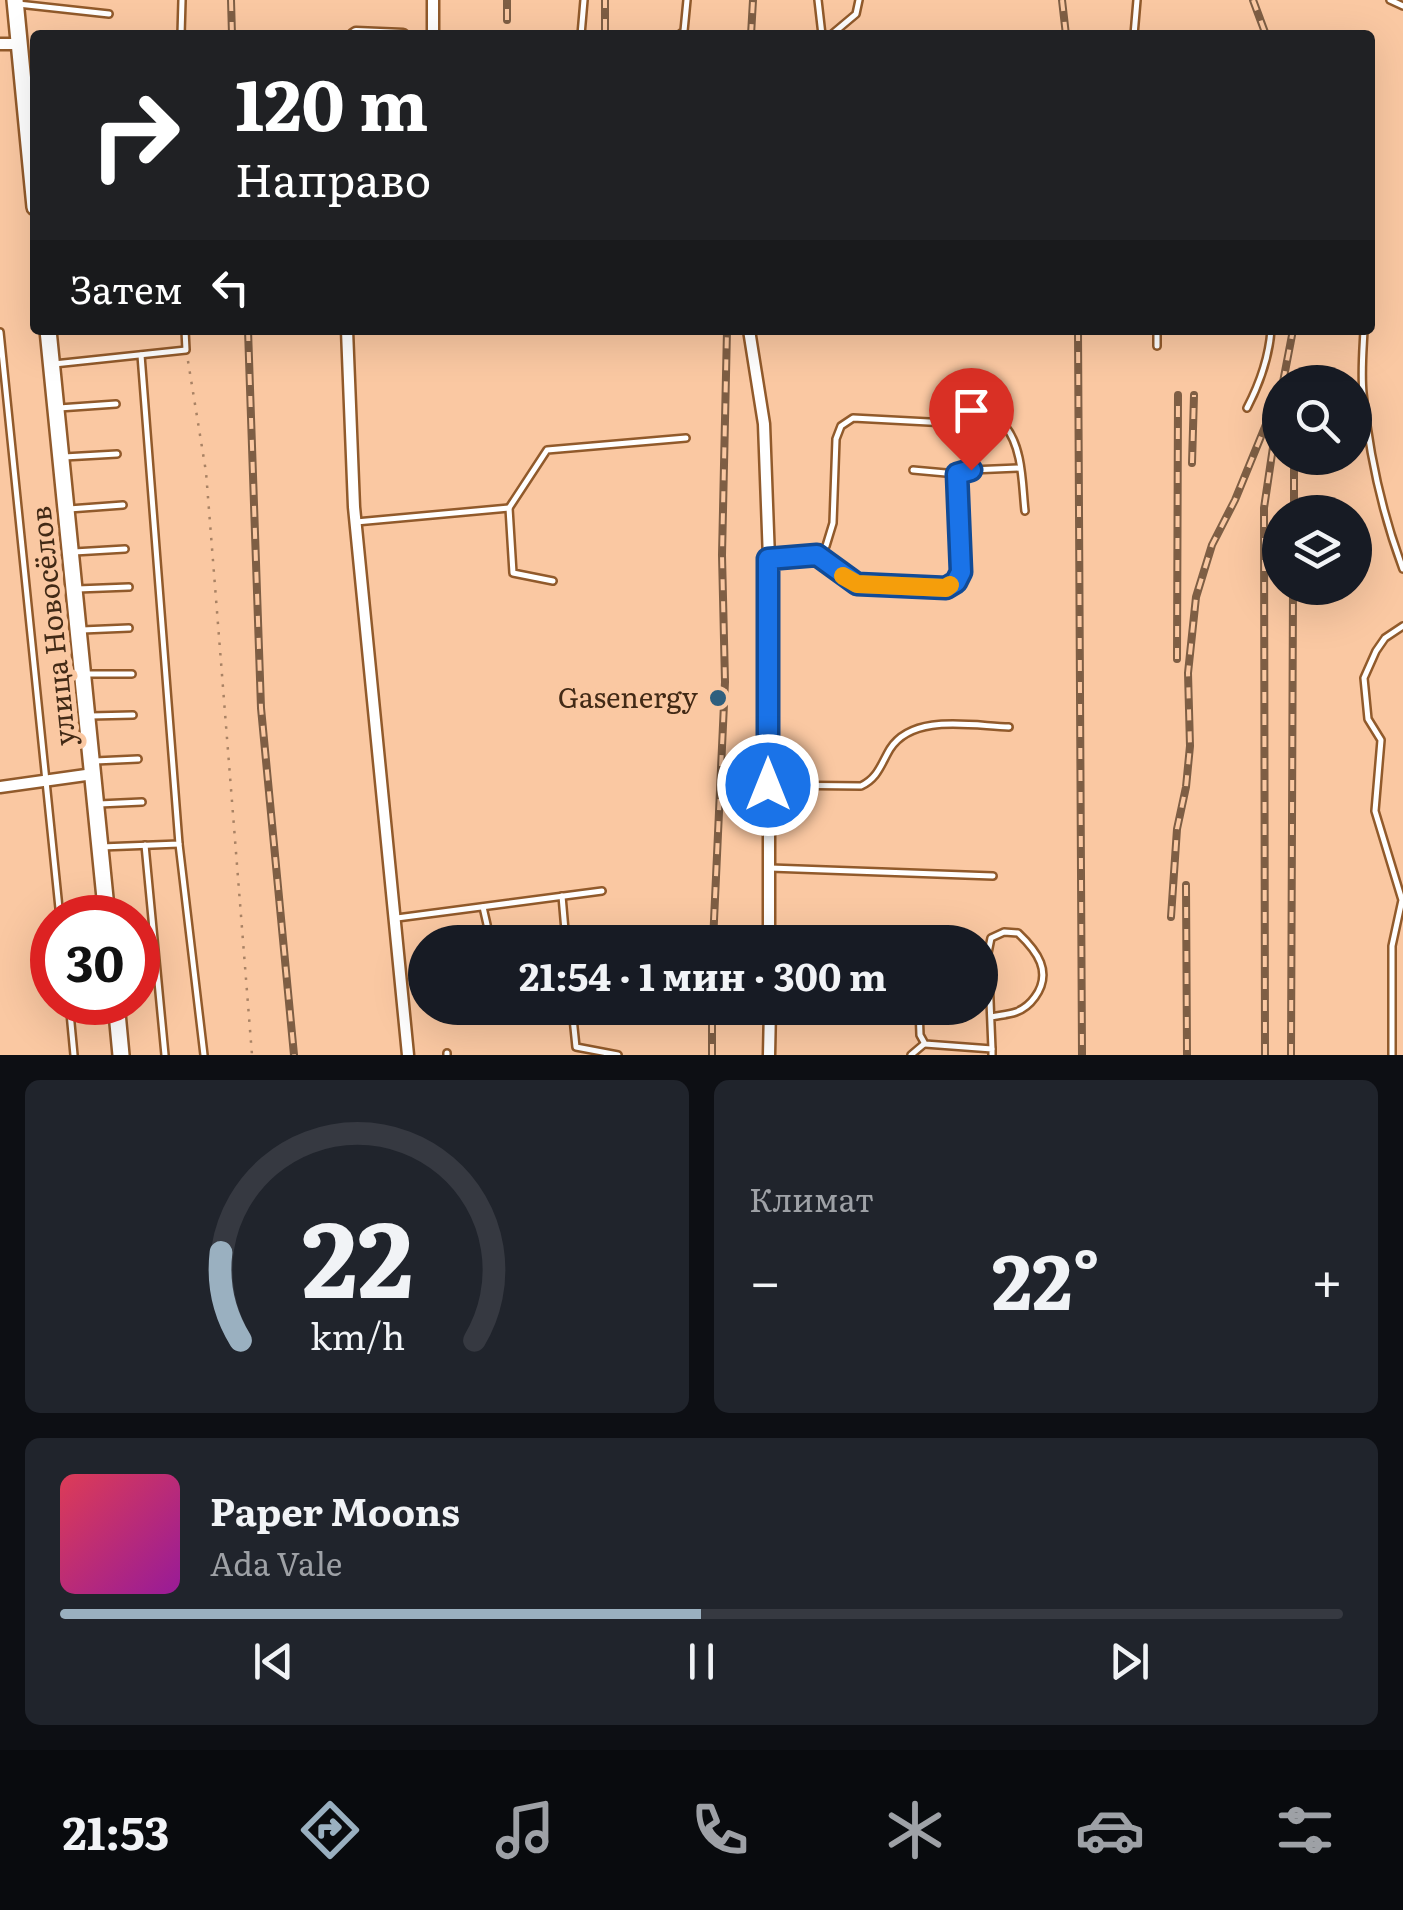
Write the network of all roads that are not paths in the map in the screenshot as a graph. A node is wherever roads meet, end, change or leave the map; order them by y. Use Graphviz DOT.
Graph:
graph roads {
  1 [pos="182,0"];
  2 [pos="433,0"];
  3 [pos="584,0"];
  4 [pos="687,0"];
  5 [pos="818,0"];
  6 [pos="860,0"];
  7 [pos="1137,0"];
  8 [pos="1390,0"];
  9 [pos="15,2"];
  10 [pos="1403,6"];
  11 [pos="109,14"];
  12 [pos="181,30"];
  13 [pos="433,30"];
  14 [pos="581,30"];
  15 [pos="684,30"];
  16 [pos="821,30"];
  17 [pos="837,30"];
  18 [pos="1134,30"];
  19 [pos="0,44"];
  20 [pos="25,51"];
  21 [pos="29,100"];
  22 [pos="0,332"];
  23 [pos="49,335"];
  24 [pos="185,335"];
  25 [pos="347,335"];
  26 [pos="750,335"];
  27 [pos="1157,335"];
  28 [pos="1271,335"];
  29 [pos="1364,335"];
  30 [pos="1157,346"];
  31 [pos="141,355"];
  32 [pos="52,364"];
  33 [pos="116,404"];
  34 [pos="56,408"];
  35 [pos="1248,408"];
  36 [pos="686,438"];
  37 [pos="117,454"];
  38 [pos="61,457"];
  39 [pos="1020,468"];
  40 [pos="914,470"];
  41 [pos="957,474"];
  42 [pos="123,506"];
  43 [pos="509,508"];
  44 [pos="66,510"];
  45 [pos="1025,511"];
  46 [pos="356,522"];
  47 [pos="125,550"];
  48 [pos="71,552"];
  49 [pos="817,555"];
  50 [pos="768,559"];
  51 [pos="1403,569"];
  52 [pos="553,581"];
  53 [pos="129,587"];
  54 [pos="74,590"];
  55 [pos="1403,626"];
  56 [pos="129,628"];
  57 [pos="78,630"];
  58 [pos="84,674"];
  59 [pos="132,674"];
  60 [pos="133,715"];
  61 [pos="87,716"];
  62 [pos="1009,727"];
  63 [pos="138,759"];
  64 [pos="92,767"];
  65 [pos="47,782"];
  66 [pos="768,785"];
  67 [pos="0,787"];
  68 [pos="142,802"];
  69 [pos="96,804"];
  70 [pos="178,844"];
  71 [pos="145,846"];
  72 [pos="100,847"];
  73 [pos="768,868"];
  74 [pos="993,876"];
  75 [pos="602,891"];
  76 [pos="58,895"];
  77 [pos="105,895"];
  78 [pos="562,896"];
  79 [pos="483,907"];
  80 [pos="394,919"];
  81 [pos="487,925"];
  82 [pos="565,925"];
  83 [pos="769,925"];
  84 [pos="991,1017"];
  85 [pos="71,1025"];
  86 [pos="118,1025"];
  87 [pos="574,1025"];
  88 [pos="770,1025"];
  89 [pos="920,1025"];
  90 [pos="991,1025"];
  91 [pos="924,1044"];
  92 [pos="992,1052"];
  93 [pos="74,1055"];
  94 [pos="121,1055"];
  95 [pos="166,1055"];
  96 [pos="204,1055"];
  97 [pos="408,1055"];
  98 [pos="618,1055"];
  99 [pos="769,1055"];
  100 [pos="911,1055"];
  101 [pos="1392,1055"];
  1 -- 12 [label="lane"];
  2 -- 13 [label="street"];
  3 -- 14 [label="lane"];
  4 -- 15 [label="lane"];
  5 -- 16 [label="lane"];
  6 -- 17 [label="lane"];
  7 -- 18 [label="lane"];
  8 -- 10 [label="lane"];
  9 -- 11 [label="lane"];
  9 -- 20 [label="street"];
  19 -- 20 [label="street"];
  20 -- 21 [label="street"];
  22 -- 65 [label="lane"];
  23 -- 32 [label="street, улица Новосёлов"];
  24 -- 31 [label="lane"];
  25 -- 46 [label="street"];
  26 -- 50 [label="street"];
  27 -- 30 [label="lane"];
  28 -- 35 [label="lane"];
  29 -- 51 [label="lane"];
  31 -- 32 [label="lane"];
  31 -- 70 [label="lane"];
  32 -- 34 [label="street, улица Новосёлов"];
  33 -- 34 [label="lane"];
  34 -- 38 [label="street, улица Новосёлов"];
  36 -- 43 [label="lane"];
  37 -- 38 [label="lane"];
  38 -- 44 [label="street, улица Новосёлов"];
  39 -- 41 [label="lane"];
  39 -- 45 [label="lane"];
  39 -- 49 [label="lane"];
  40 -- 41 [label="lane"];
  41 -- 49 [label="lane"];
  42 -- 44 [label="lane"];
  43 -- 46 [label="lane"];
  43 -- 52 [label="lane"];
  44 -- 48 [label="street, улица Новосёлов"];
  46 -- 80 [label="street"];
  47 -- 48 [label="lane"];
  48 -- 54 [label="street, улица Новосёлов"];
  49 -- 50 [label="lane"];
  50 -- 66 [label="street"];
  53 -- 54 [label="lane"];
  54 -- 57 [label="street, улица Новосёлов"];
  55 -- 101 [label="lane"];
  56 -- 57 [label="lane"];
  57 -- 58 [label="street, улица Новосёлов"];
  58 -- 59 [label="lane"];
  58 -- 61 [label="street, улица Новосёлов"];
  60 -- 61 [label="lane"];
  61 -- 64 [label="street, улица Новосёлов"];
  62 -- 66 [label="lane"];
  63 -- 64 [label="lane"];
  64 -- 65 [label="street"];
  64 -- 69 [label="street, улица Новосёлов"];
  65 -- 67 [label="street"];
  65 -- 76 [label="lane"];
  66 -- 73 [label="street"];
  68 -- 69 [label="lane"];
  69 -- 72 [label="street, улица Новосёлов"];
  70 -- 71 [label="lane"];
  70 -- 96 [label="lane"];
  71 -- 72 [label="lane"];
  71 -- 95 [label="lane"];
  72 -- 77 [label="street, улица Новосёлов"];
  73 -- 74 [label="lane"];
  73 -- 83 [label="street"];
  75 -- 78 [label="lane"];
  78 -- 79 [label="lane"];
  78 -- 82 [label="lane"];
  79 -- 80 [label="lane"];
  79 -- 81 [label="lane"];
  80 -- 97 [label="street"];
  84 -- 84 [label="lane"];
  85 -- 93 [label="lane"];
  86 -- 94 [label="street"];
  87 -- 98 [label="lane"];
  88 -- 99 [label="street"];
  89 -- 91 [label="lane"];
  90 -- 92 [label="lane"];
  91 -- 92 [label="lane"];
  91 -- 100 [label="lane"];
}
